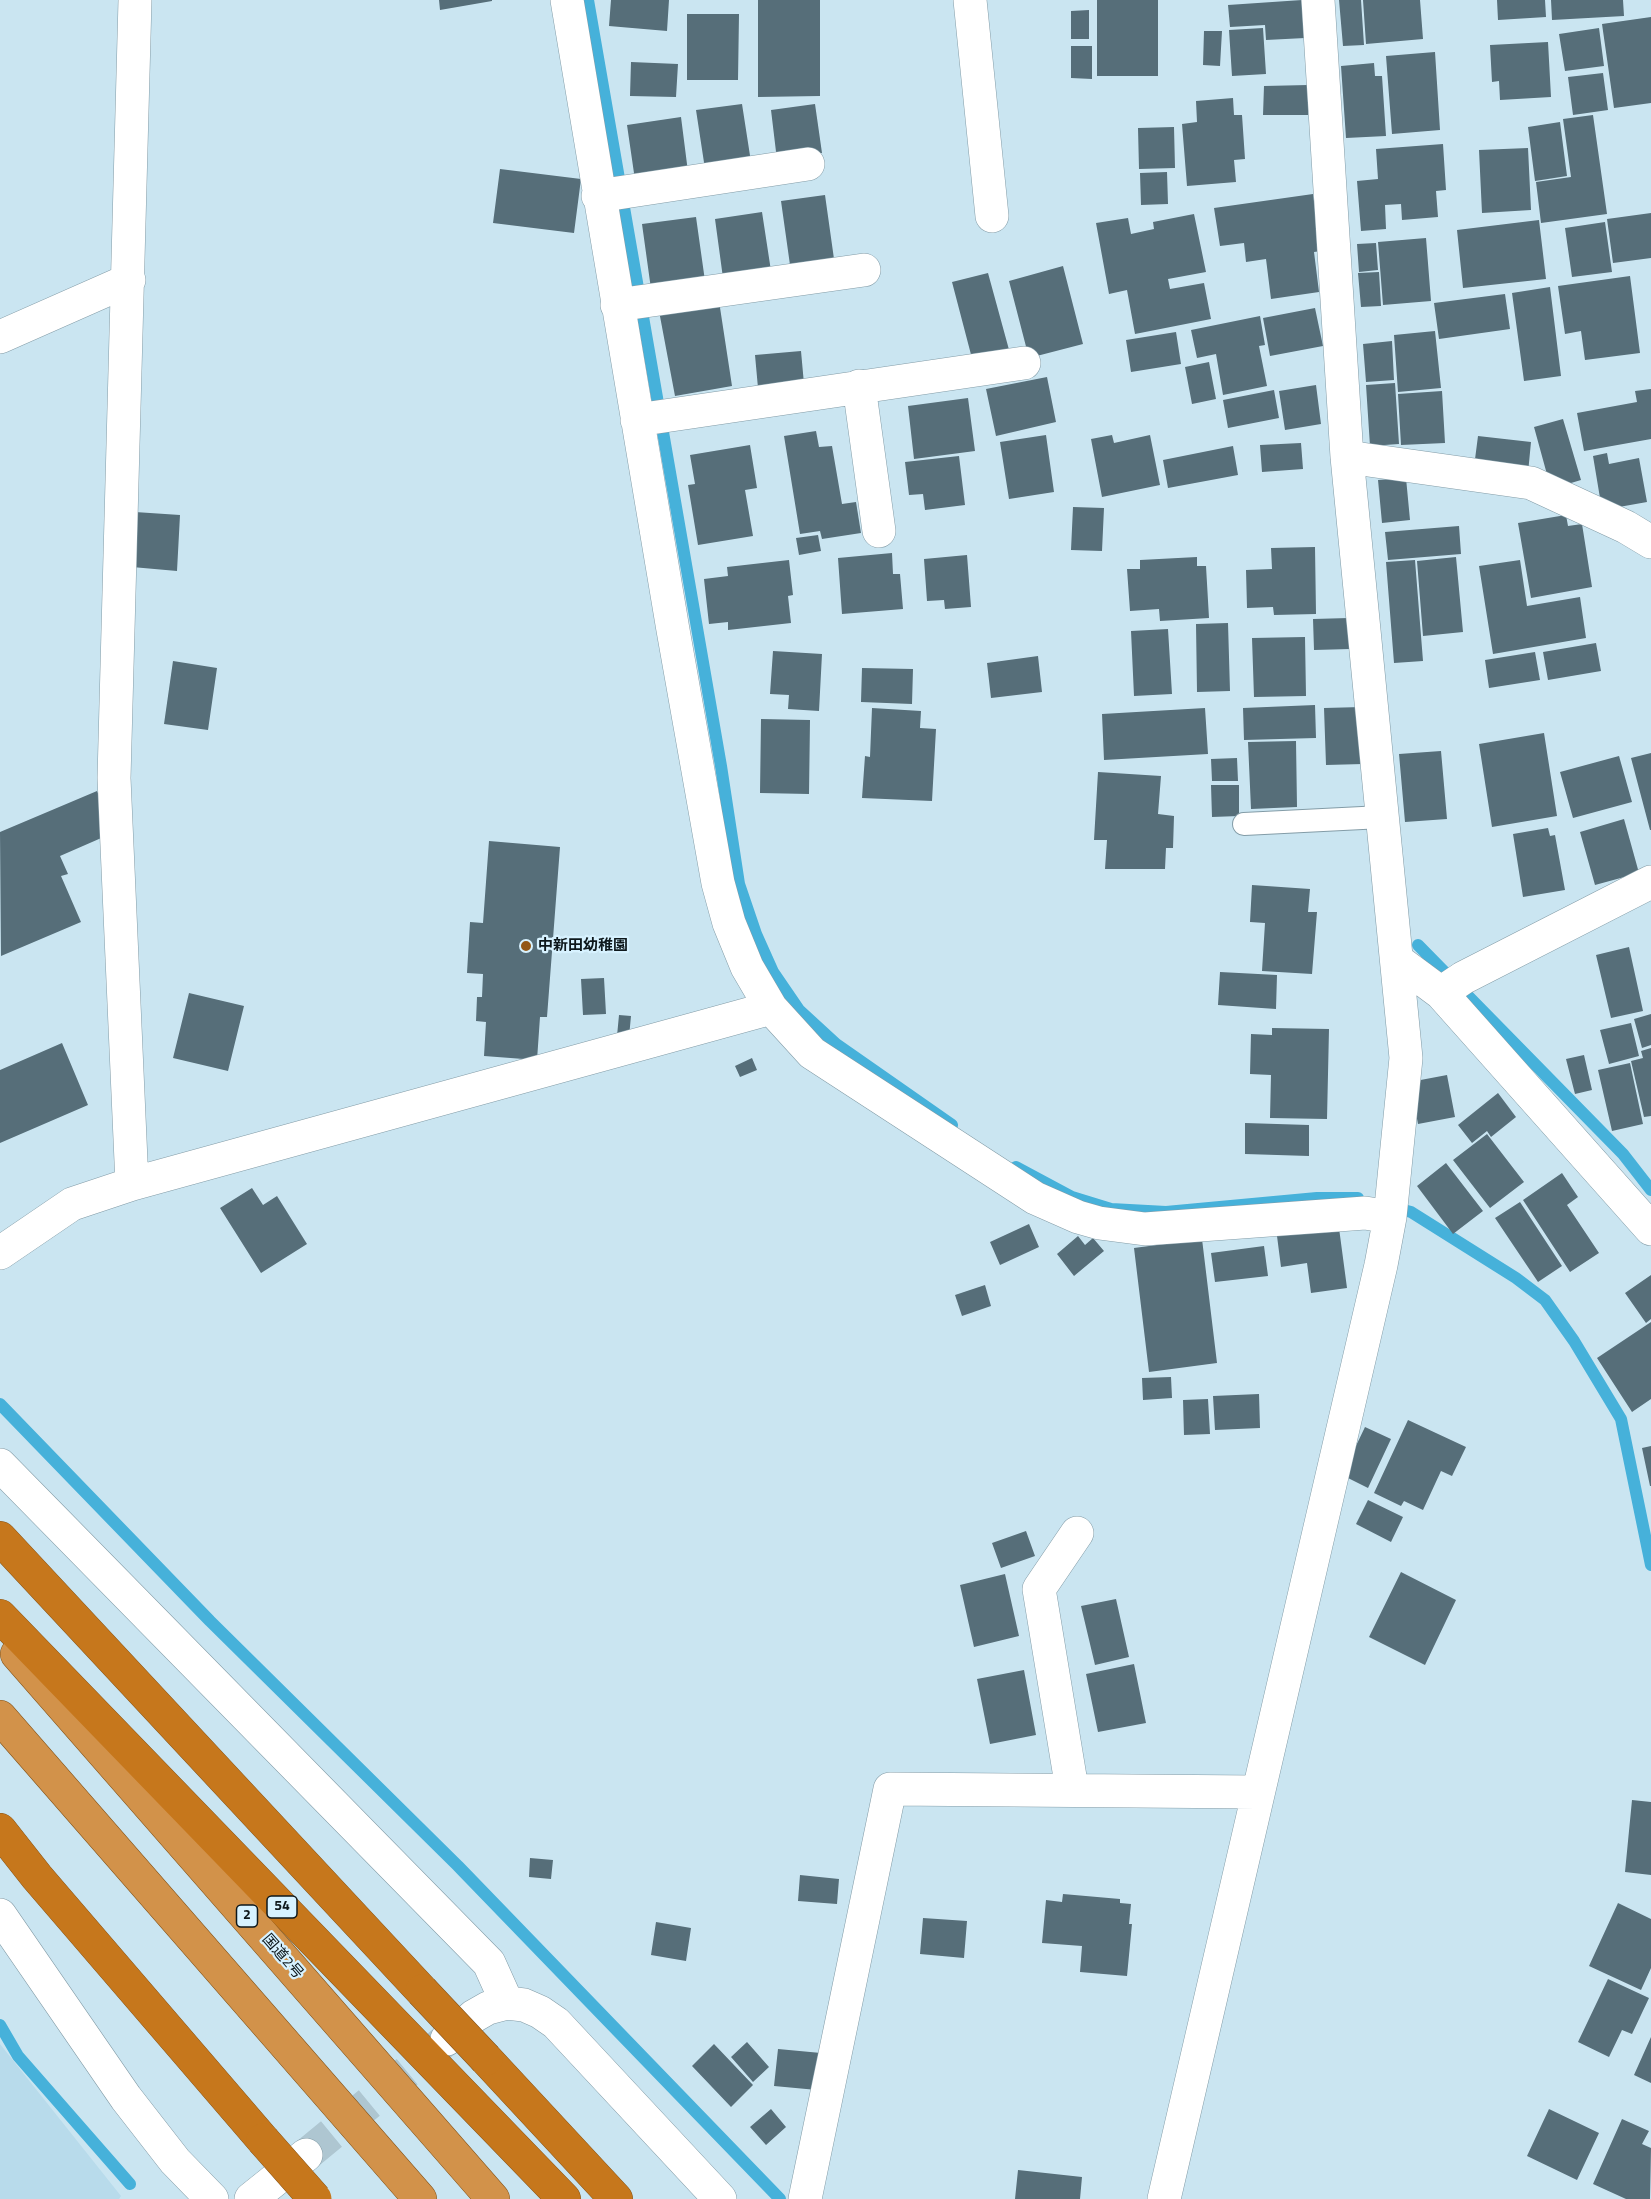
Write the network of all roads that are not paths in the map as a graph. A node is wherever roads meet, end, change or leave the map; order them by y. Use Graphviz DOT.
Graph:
graph roads {
  1 [pos="135,0"];
  2 [pos="567,0"];
  3 [pos="970,0"];
  4 [pos="1318,0"];
  5 [pos="808,164"];
  6 [pos="613,194"];
  7 [pos="992,216"];
  8 [pos="864,270"];
  9 [pos="129,280"];
  10 [pos="632,302"];
  11 [pos="0,337"];
  12 [pos="1024,363"];
  13 [pos="859,386"];
  14 [pos="652,418"];
  15 [pos="1347,457"];
  16 [pos="879,531"];
  17 [pos="1651,542"];
  18 [pos="1382,817"];
  19 [pos="1244,824"];
  20 [pos="1651,882"];
  21 [pos="1398,961"];
  22 [pos="1450,986"];
  23 [pos="771,1008"];
  24 [pos="132,1184"];
  25 [pos="1391,1208"];
  26 [pos="1651,1229"];
  27 [pos="0,1253"];
  28 [pos="0,1465"];
  29 [pos="1077,1533"];
  30 [pos="0,1538"];
  31 [pos="0,1616"];
  32 [pos="0,1635"];
  33 [pos="0,1717"];
  34 [pos="1072,1790"];
  35 [pos="1256,1792"];
  36 [pos="0,1830"];
  37 [pos="0,1915"];
  38 [pos="507,2003"];
  39 [pos="447,2039"];
  40 [pos="306,2155"];
  41 [pos="212,2199"];
  42 [pos="251,2199"];
  43 [pos="315,2199"];
  44 [pos="420,2199"];
  45 [pos="493,2199"];
  46 [pos="564,2199"];
  47 [pos="616,2199"];
  48 [pos="720,2199"];
  49 [pos="805,2199"];
  50 [pos="1164,2199"];
  1 -- 9 [label="street"];
  2 -- 6 [label="street"];
  3 -- 7 [label="street"];
  4 -- 15 [label="street"];
  5 -- 6 [label="street"];
  6 -- 10 [label="street"];
  8 -- 10 [label="street"];
  9 -- 11 [label="street"];
  9 -- 24 [label="street"];
  10 -- 14 [label="street"];
  12 -- 13 [label="street"];
  13 -- 14 [label="street"];
  13 -- 16 [label="street"];
  14 -- 23 [label="street"];
  15 -- 17 [label="street"];
  15 -- 18 [label="street"];
  18 -- 19 [label="lane"];
  18 -- 21 [label="street"];
  20 -- 22 [label="street"];
  21 -- 22 [label="street"];
  21 -- 25 [label="street"];
  22 -- 26 [label="street"];
  23 -- 24 [label="street"];
  23 -- 25 [label="street"];
  24 -- 27 [label="street"];
  25 -- 35 [label="street"];
  28 -- 38 [label="street"];
  29 -- 34 [label="street"];
  30 -- 47 [label="highway, bridge"];
  31 -- 46 [label="highway, 54"];
  32 -- 45 [label="highway, 国道2号 / 2"];
  33 -- 44 [label="highway"];
  34 -- 35 [label="street"];
  34 -- 49 [label="street"];
  35 -- 50 [label="street"];
  36 -- 43 [label="highway, bridge"];
  37 -- 41 [label="street"];
  38 -- 39 [label="street"];
  38 -- 48 [label="street"];
  40 -- 42 [label="street"];
}
